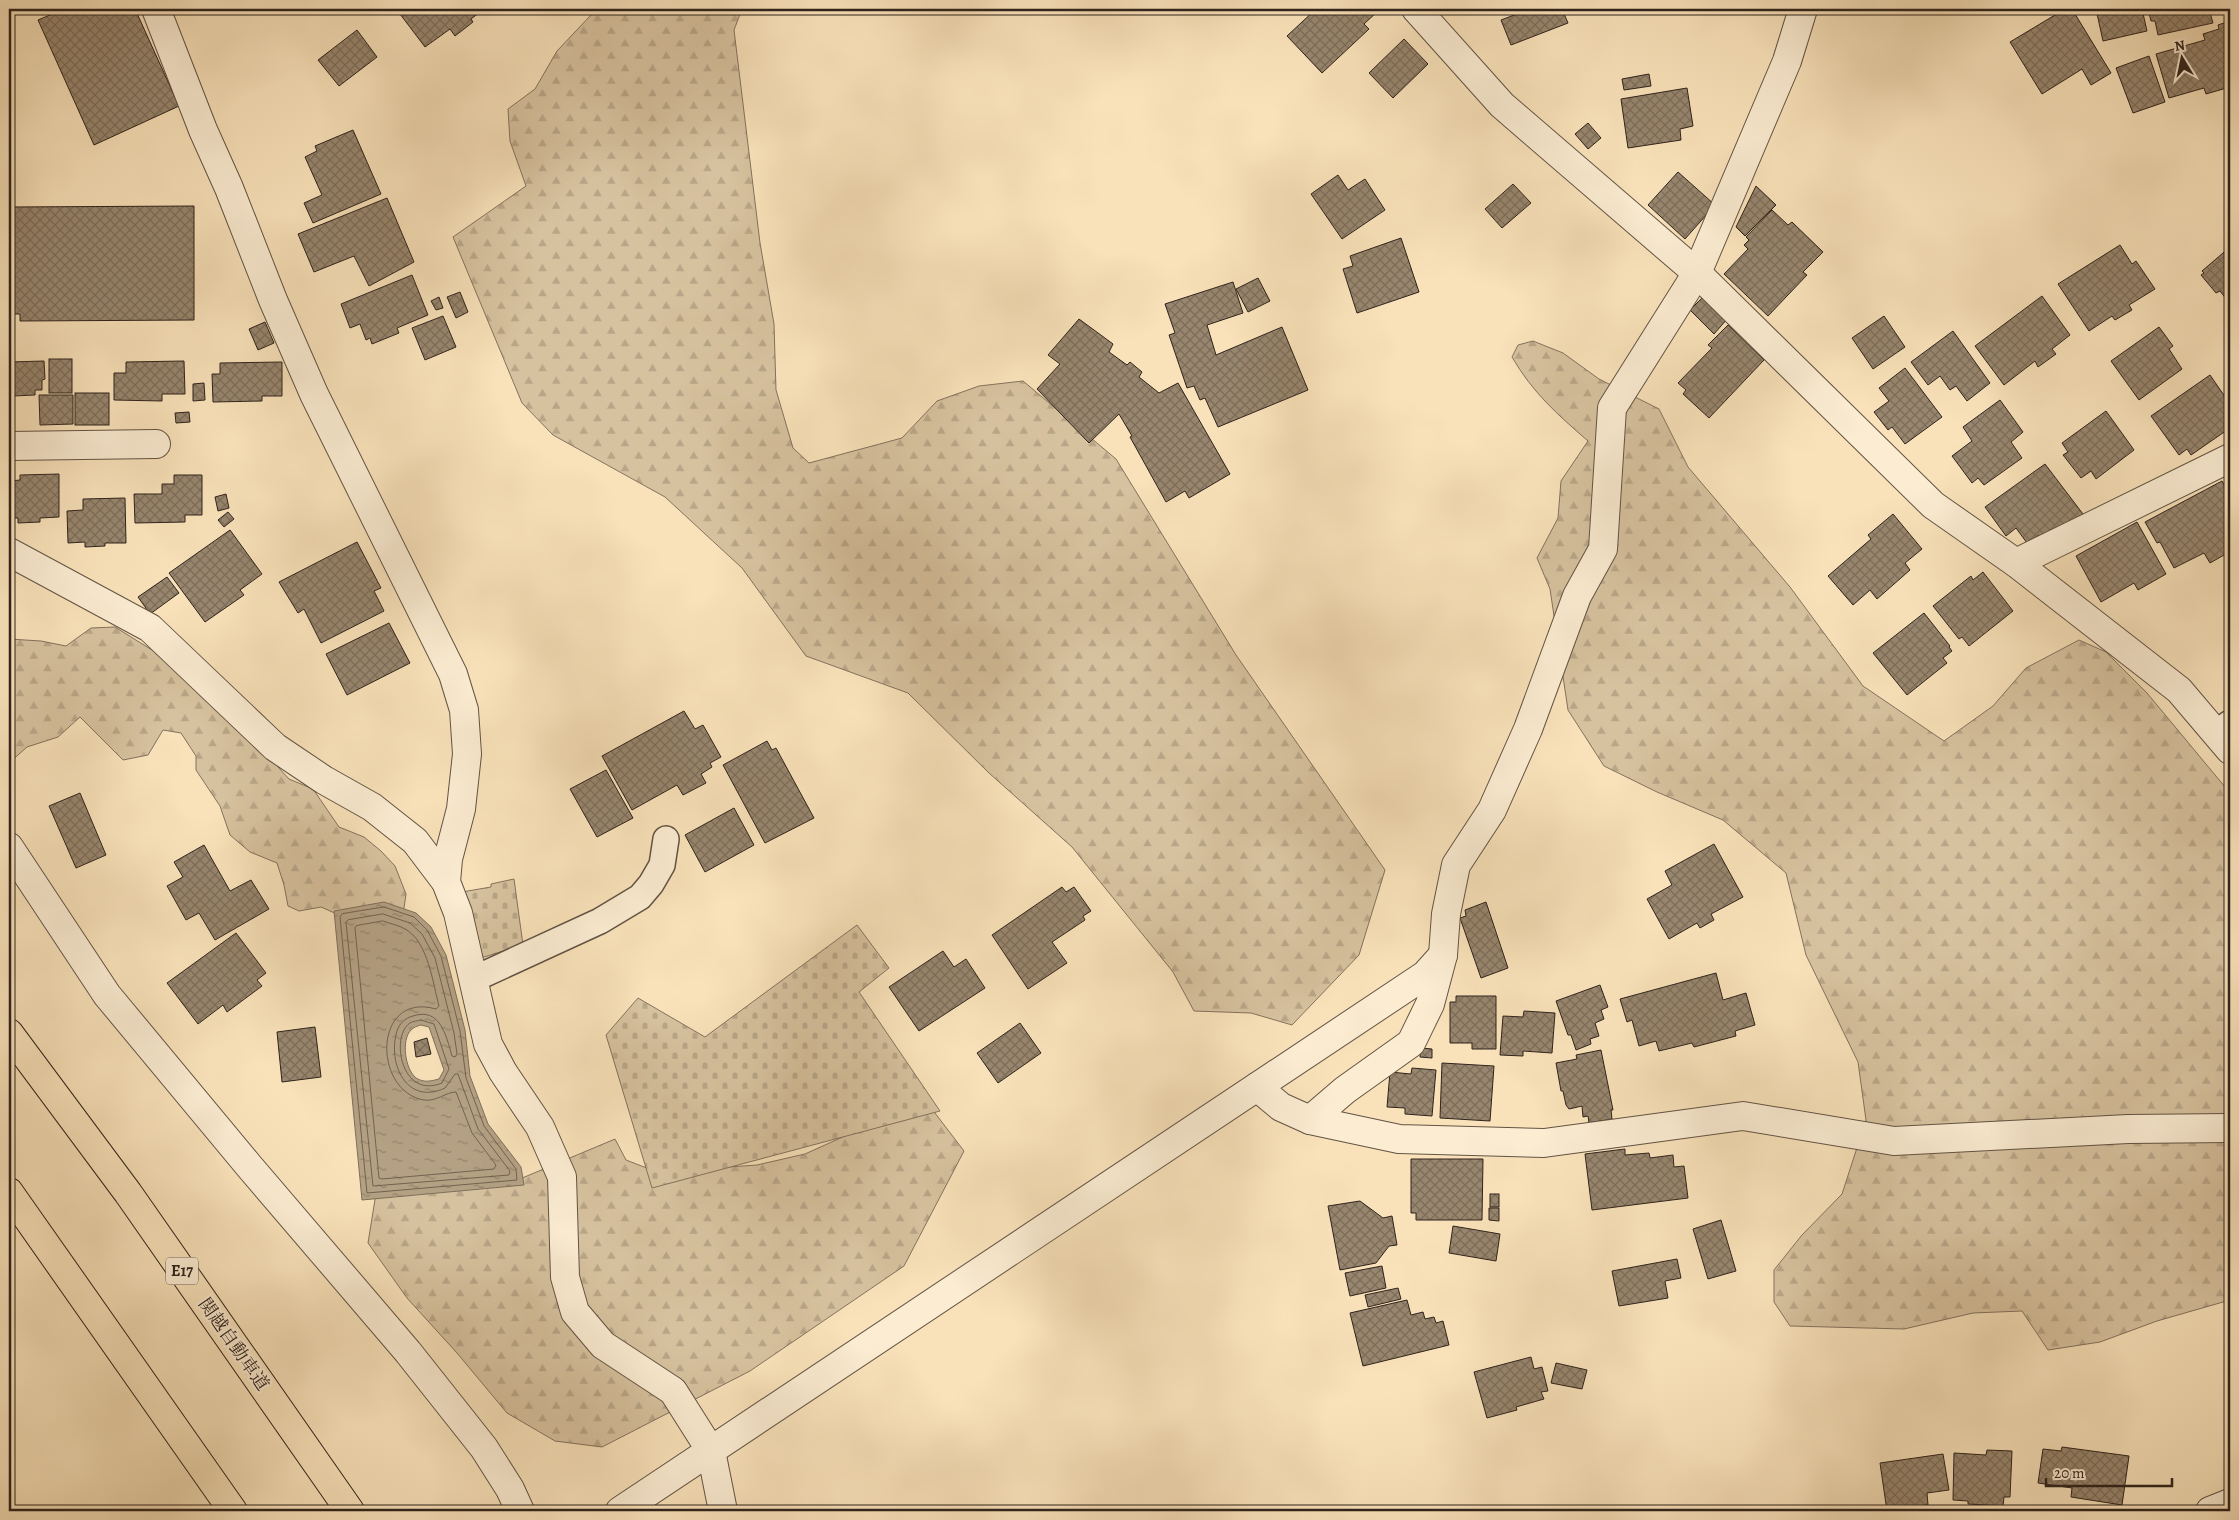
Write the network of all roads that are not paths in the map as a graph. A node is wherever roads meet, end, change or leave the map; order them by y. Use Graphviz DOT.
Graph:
graph roads {
  1 [pos="156,9"];
  2 [pos="1416,9"];
  3 [pos="1803,9"];
  4 [pos="1697,273"];
  5 [pos="156,444"];
  6 [pos="9,446"];
  7 [pos="2230,458"];
  8 [pos="9,552"];
  9 [pos="2016,563"];
  10 [pos="2226,735"];
  11 [pos="666,839"];
  12 [pos="9,847"];
  13 [pos="446,882"];
  14 [pos="1443,955"];
  15 [pos="474,979"];
  16 [pos="9,1034"];
  17 [pos="1257,1087"];
  18 [pos="1310,1120"];
  19 [pos="2230,1128"];
  20 [pos="9,1192"];
  21 [pos="711,1451"];
  22 [pos="2230,1503"];
  23 [pos="233,1511"];
  24 [pos="350,1511"];
  25 [pos="520,1511"];
  26 [pos="620,1511"];
  27 [pos="723,1511"];
  28 [pos="2210,1511"];
  1 -- 13 [label="street"];
  2 -- 4 [label="street"];
  3 -- 4 [label="street"];
  4 -- 9 [label="street"];
  4 -- 14 [label="street"];
  5 -- 6 [label="street"];
  7 -- 9 [label="street"];
  8 -- 13 [label="street"];
  9 -- 10 [label="street"];
  11 -- 15 [label="lane"];
  12 -- 25 [label="street"];
  13 -- 15 [label="street"];
  14 -- 17 [label="street"];
  14 -- 18 [label="street"];
  15 -- 21 [label="street"];
  16 -- 24 [label="highway, 関越自動車道 / E17"];
  17 -- 18 [label="street"];
  17 -- 21 [label="street"];
  18 -- 19 [label="street"];
  20 -- 23 [label="highway"];
  21 -- 26 [label="street"];
  21 -- 27 [label="street"];
  22 -- 28 [label="street"];
}
